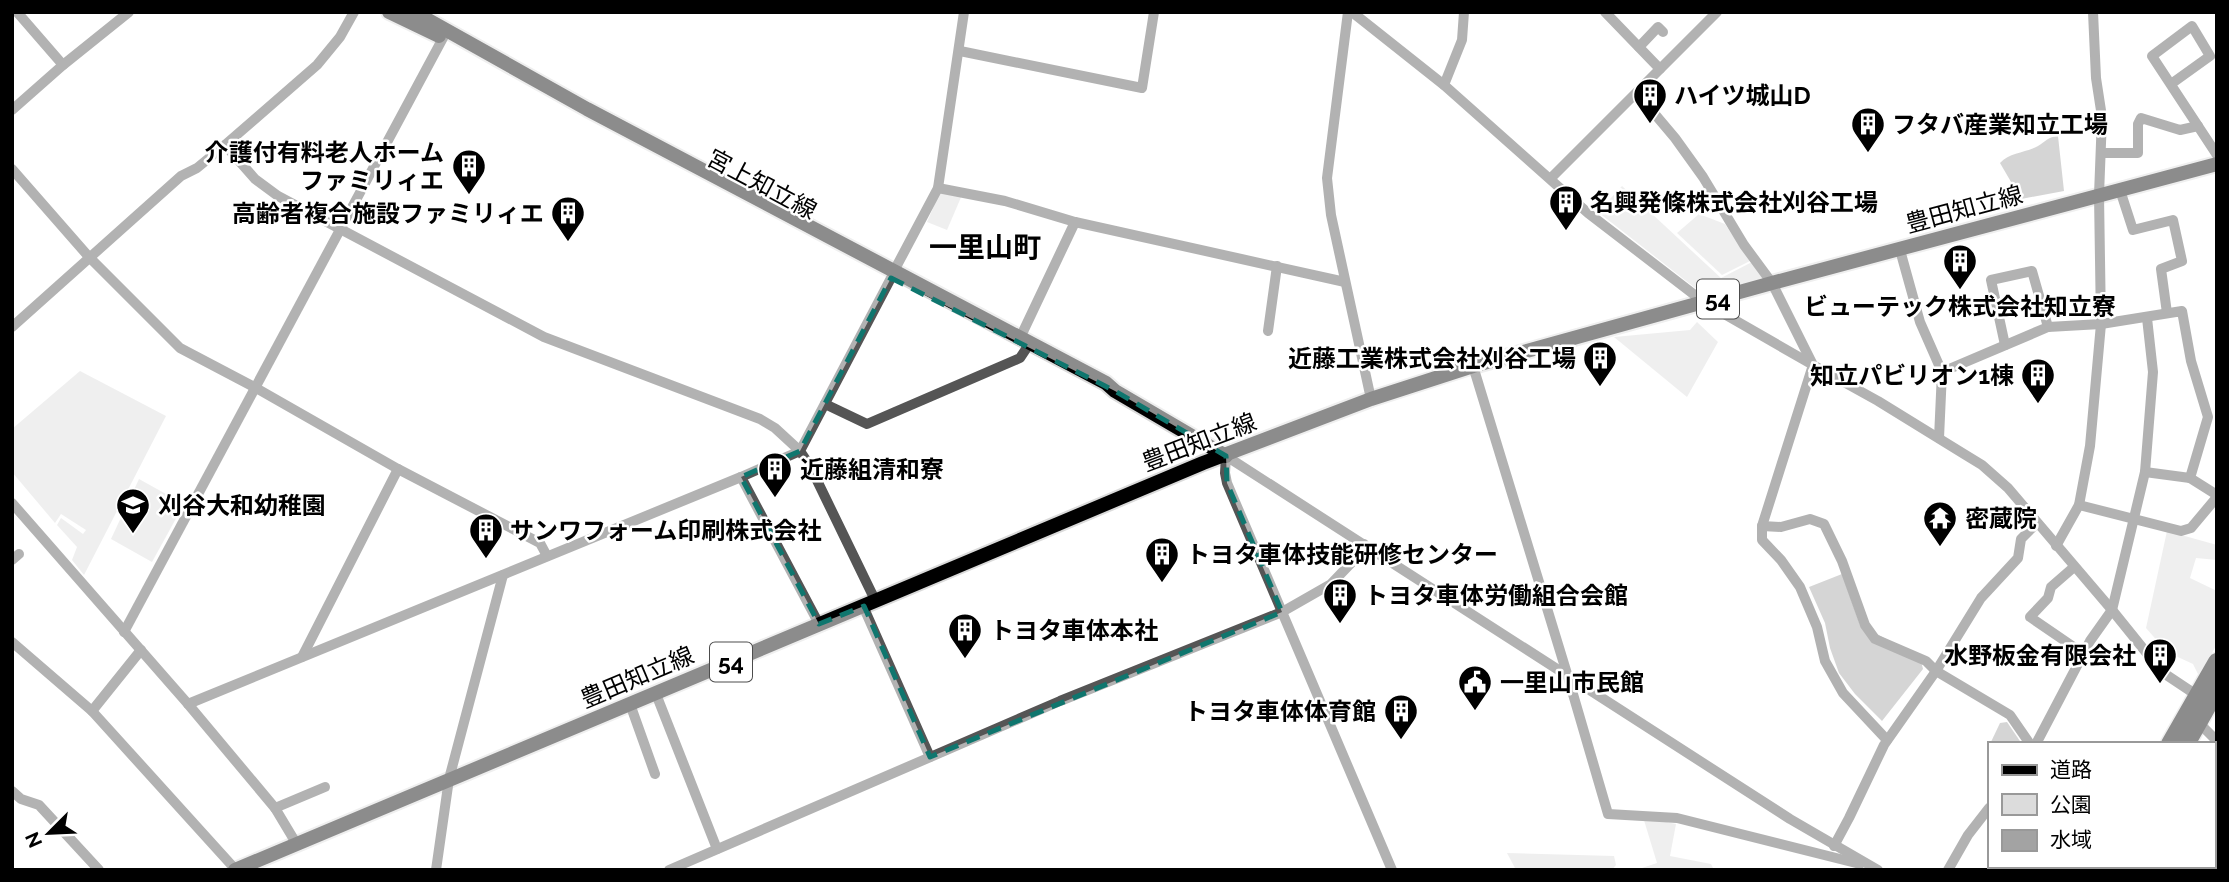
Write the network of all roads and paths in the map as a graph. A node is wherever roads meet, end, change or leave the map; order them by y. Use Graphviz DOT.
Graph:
graph roads {
  1 [pos="17,12"];
  2 [pos="129,12"];
  3 [pos="354,12"];
  4 [pos="388,12"];
  5 [pos="414,12"];
  6 [pos="964,12"];
  7 [pos="1154,12"];
  8 [pos="1350,12"];
  9 [pos="1464,12"];
  10 [pos="1717,12"];
  11 [pos="2093,12"];
  12 [pos="1611,14"];
  13 [pos="1663,32"];
  14 [pos="443,38"];
  15 [pos="1639,47"];
  16 [pos="960,51"];
  17 [pos="63,65"];
  18 [pos="1660,69"];
  19 [pos="2171,84"];
  20 [pos="1444,85"];
  21 [pos="1637,93"];
  22 [pos="12,110"];
  23 [pos="2198,126"];
  24 [pos="225,145"];
  25 [pos="2101,153"];
  26 [pos="2217,155"];
  27 [pos="2217,164"];
  28 [pos="12,169"];
  29 [pos="1551,178"];
  30 [pos="938,188"];
  31 [pos="2120,190"];
  32 [pos="2099,195"];
  33 [pos="1075,222"];
  34 [pos="341,229"];
  35 [pos="1900,250"];
  36 [pos="89,257"];
  37 [pos="1277,266"];
  38 [pos="892,275"];
  39 [pos="1345,282"];
  40 [pos="1772,283"];
  41 [pos="1705,303"];
  42 [pos="2167,313"];
  43 [pos="2147,318"];
  44 [pos="2101,324"];
  45 [pos="12,327"];
  46 [pos="2048,327"];
  47 [pos="1268,331"];
  48 [pos="1023,343"];
  49 [pos="2005,345"];
  50 [pos="1814,365"];
  51 [pos="1473,366"];
  52 [pos="1942,372"];
  53 [pos="256,388"];
  54 [pos="1371,399"];
  55 [pos="825,404"];
  56 [pos="2211,406"];
  57 [pos="1938,438"];
  58 [pos="800,451"];
  59 [pos="1227,456"];
  60 [pos="398,469"];
  61 [pos="2145,472"];
  62 [pos="741,477"];
  63 [pos="2190,478"];
  64 [pos="2217,496"];
  65 [pos="12,503"];
  66 [pos="2079,505"];
  67 [pos="2134,519"];
  68 [pos="2037,523"];
  69 [pos="1762,526"];
  70 [pos="1364,544"];
  71 [pos="2056,546"];
  72 [pos="547,556"];
  73 [pos="2074,567"];
  74 [pos="503,575"];
  75 [pos="869,604"];
  76 [pos="2112,610"];
  77 [pos="1282,612"];
  78 [pos="819,624"];
  79 [pos="124,632"];
  80 [pos="12,642"];
  81 [pos="141,650"];
  82 [pos="2084,654"];
  83 [pos="302,657"];
  84 [pos="2217,662"];
  85 [pos="1936,671"];
  86 [pos="1568,677"];
  87 [pos="2217,689"];
  88 [pos="656,694"];
  89 [pos="2198,696"];
  90 [pos="188,704"];
  91 [pos="630,704"];
  92 [pos="92,711"];
  93 [pos="2198,722"];
  94 [pos="1887,740"];
  95 [pos="2217,741"];
  96 [pos="2029,742"];
  97 [pos="2037,742"];
  98 [pos="2171,742"];
  99 [pos="2187,742"];
  100 [pos="930,757"];
  101 [pos="655,774"];
  102 [pos="449,779"];
  103 [pos="325,787"];
  104 [pos="12,791"];
  105 [pos="275,808"];
  106 [pos="1988,809"];
  107 [pos="1802,825"];
  108 [pos="296,843"];
  109 [pos="1834,845"];
  110 [pos="1788,846"];
  111 [pos="717,849"];
  112 [pos="1875,868"];
  113 [pos="99,870"];
  114 [pos="236,870"];
  115 [pos="436,870"];
  116 [pos="669,870"];
  117 [pos="1392,870"];
  118 [pos="1948,870"];
  1 -- 17 [label="street"];
  2 -- 17 [label="street"];
  3 -- 24 [label="street"];
  4 -- 14 [label="main road, 宮上知立線"];
  5 -- 38 [label="main road, 宮上知立線"];
  6 -- 16 [label="street"];
  7 -- 16 [label="street"];
  8 -- 20 [label="street"];
  8 -- 39 [label="street"];
  9 -- 20 [label="street"];
  10 -- 18 [label="street"];
  11 -- 25 [label="street"];
  12 -- 15 [label="street"];
  13 -- 15 [label="street"];
  14 -- 34 [label="street"];
  14 -- 38 [label="main road, 宮上知立線"];
  15 -- 18 [label="street"];
  16 -- 30 [label="street"];
  17 -- 22 [label="street"];
  18 -- 21 [label="street"];
  19 -- 19 [label="street"];
  19 -- 23 [label="street"];
  20 -- 29 [label="street"];
  21 -- 29 [label="street"];
  21 -- 40 [label="street"];
  23 -- 25 [label="street"];
  23 -- 26 [label="street"];
  24 -- 34 [label="street"];
  24 -- 36 [label="street"];
  25 -- 32 [label="street"];
  27 -- 31 [label="main road, 豊田知立線 / 54"];
  28 -- 36 [label="street"];
  29 -- 41 [label="street"];
  30 -- 33 [label="street"];
  30 -- 38 [label="street"];
  31 -- 32 [label="main road, 豊田知立線 / 54"];
  31 -- 42 [label="street"];
  32 -- 35 [label="main road, 豊田知立線 / 54"];
  32 -- 44 [label="street"];
  33 -- 37 [label="street"];
  33 -- 48 [label="street"];
  34 -- 53 [label="street"];
  34 -- 58 [label="street"];
  35 -- 40 [label="main road, 豊田知立線 / 54"];
  35 -- 52 [label="street"];
  36 -- 45 [label="street"];
  36 -- 53 [label="street"];
  37 -- 39 [label="street"];
  37 -- 47 [label="street"];
  38 -- 48 [label="main road, 宮上知立線"];
  38 -- 55 [label="street"];
  39 -- 54 [label="street"];
  40 -- 41 [label="main road, 豊田知立線 / 54"];
  40 -- 50 [label="street"];
  41 -- 50 [label="street"];
  41 -- 51 [label="main road, 豊田知立線 / 54"];
  42 -- 43 [label="street"];
  42 -- 56 [label="street"];
  43 -- 44 [label="street"];
  43 -- 61 [label="street"];
  44 -- 46 [label="street"];
  44 -- 66 [label="street"];
  46 -- 49 [label="street"];
  46 -- 49 [label="street"];
  48 -- 55 [label="street"];
  48 -- 59 [label="main road, 宮上知立線"];
  49 -- 52 [label="street"];
  50 -- 57 [label="street"];
  50 -- 69 [label="street"];
  51 -- 54 [label="main road, 豊田知立線 / 54"];
  51 -- 86 [label="street"];
  52 -- 57 [label="street"];
  53 -- 60 [label="street"];
  53 -- 79 [label="street"];
  54 -- 59 [label="main road, 豊田知立線 / 54"];
  55 -- 58 [label="street"];
  56 -- 63 [label="street"];
  57 -- 68 [label="street"];
  58 -- 62 [label="street"];
  58 -- 75 [label="street"];
  59 -- 70 [label="street"];
  59 -- 75 [label="main road, 豊田知立線 / 54"];
  59 -- 77 [label="street"];
  60 -- 72 [label="street"];
  60 -- 83 [label="street"];
  61 -- 63 [label="street"];
  61 -- 67 [label="street"];
  62 -- 72 [label="street"];
  62 -- 78 [label="street"];
  63 -- 64 [label="street"];
  64 -- 67 [label="street"];
  65 -- 79 [label="street"];
  66 -- 67 [label="street"];
  66 -- 71 [label="street"];
  67 -- 76 [label="street"];
  68 -- 71 [label="street"];
  68 -- 85 [label="street"];
  69 -- 85 [label="street"];
  69 -- 94 [label="street"];
  70 -- 77 [label="street"];
  70 -- 86 [label="street"];
  71 -- 73 [label="street"];
  72 -- 74 [label="street"];
  73 -- 76 [label="street"];
  73 -- 82 [label="street"];
  74 -- 83 [label="street"];
  74 -- 102 [label="street"];
  75 -- 78 [label="main road, 豊田知立線 / 54"];
  75 -- 100 [label="street"];
  76 -- 82 [label="street"];
  76 -- 89 [label="street"];
  77 -- 100 [label="street"];
  77 -- 117 [label="street"];
  78 -- 88 [label="main road, 豊田知立線 / 54"];
  79 -- 81 [label="street"];
  80 -- 92 [label="street"];
  81 -- 90 [label="street"];
  81 -- 92 [label="street"];
  82 -- 97 [label="street"];
  83 -- 90 [label="street"];
  84 -- 89 [label="highway"];
  85 -- 94 [label="street"];
  85 -- 96 [label="street"];
  86 -- 107 [label="street"];
  86 -- 110 [label="street"];
  87 -- 93 [label="highway"];
  88 -- 91 [label="main road, 豊田知立線 / 54"];
  88 -- 111 [label="street"];
  89 -- 98 [label="highway"];
  90 -- 105 [label="street"];
  91 -- 101 [label="street"];
  91 -- 102 [label="main road, 豊田知立線 / 54"];
  92 -- 114 [label="street"];
  93 -- 95 [label="street"];
  93 -- 99 [label="highway"];
  94 -- 109 [label="street"];
  100 -- 111 [label="street"];
  102 -- 108 [label="main road, 豊田知立線 / 54"];
  102 -- 115 [label="street"];
  103 -- 105 [label="street"];
  104 -- 113 [label="street"];
  105 -- 108 [label="street"];
  106 -- 118 [label="street"];
  107 -- 109 [label="street"];
  107 -- 110 [label="street"];
  108 -- 114 [label="main road, 豊田知立線 / 54"];
  109 -- 112 [label="street"];
  110 -- 112 [label="street"];
  111 -- 116 [label="street"];
}
